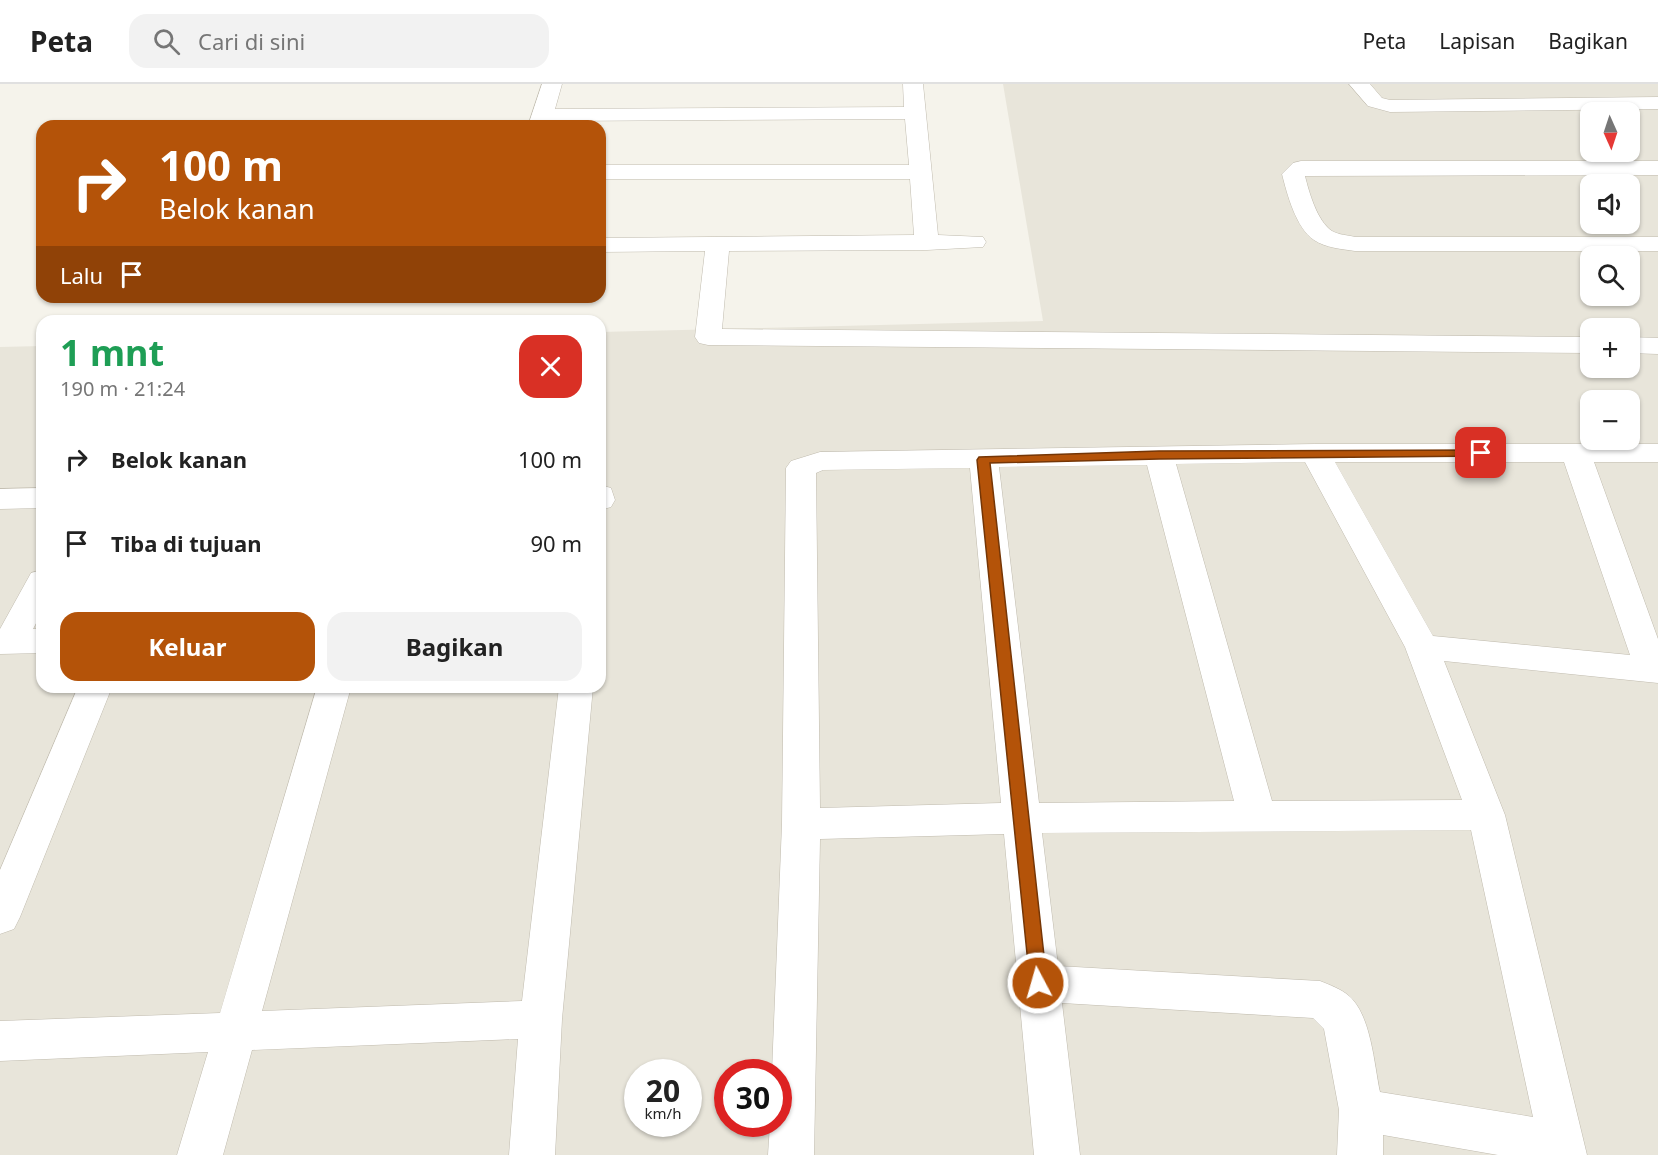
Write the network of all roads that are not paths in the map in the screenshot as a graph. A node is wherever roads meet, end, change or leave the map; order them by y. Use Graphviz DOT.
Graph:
graph roads {
  1 [pos="552,84"];
  2 [pos="913,84"];
  3 [pos="1359,84"];
  4 [pos="1658,104"];
  5 [pos="915,113"];
  6 [pos="541,120"];
  7 [pos="588,120"];
  8 [pos="1658,168"];
  9 [pos="606,172"];
  10 [pos="921,172"];
  11 [pos="974,242"];
  12 [pos="927,243"];
  13 [pos="718,244"];
  14 [pos="1658,244"];
  15 [pos="606,245"];
  16 [pos="1580,345"];
  17 [pos="1640,345"];
  18 [pos="1658,345"];
  19 [pos="1315,453"];
  20 [pos="1658,453"];
  21 [pos="1576,454"];
  22 [pos="1159,455"];
  23 [pos="984,460"];
  24 [pos="36,498"];
  25 [pos="0,499"];
  26 [pos="36,595"];
  27 [pos="17,641"];
  28 [pos="1422,647"];
  29 [pos="1655,669"];
  30 [pos="93,693"];
  31 [pos="332,693"];
  32 [pos="575,693"];
  33 [pos="1486,815"];
  34 [pos="1257,816"];
  35 [pos="1020,818"];
  36 [pos="801,824"];
  37 [pos="0,917"];
  38 [pos="1038,983"];
  39 [pos="541,1019"];
  40 [pos="236,1030"];
  41 [pos="0,1041"];
  42 [pos="1361,1110"];
  43 [pos="1563,1149"];
  44 [pos="200,1155"];
  45 [pos="532,1155"];
  46 [pos="791,1155"];
  47 [pos="1057,1155"];
  48 [pos="1360,1155"];
  1 -- 6 [label="street"];
  2 -- 5 [label="street"];
  3 -- 4 [label="street"];
  5 -- 7 [label="street"];
  5 -- 10 [label="street"];
  8 -- 14 [label="street"];
  9 -- 10 [label="street"];
  10 -- 12 [label="street"];
  11 -- 12 [label="street"];
  12 -- 13 [label="street"];
  13 -- 15 [label="street"];
  13 -- 16 [label="street"];
  17 -- 18 [label="street"];
  19 -- 21 [label="street"];
  19 -- 22 [label="street"];
  19 -- 28 [label="street"];
  20 -- 21 [label="street"];
  21 -- 29 [label="street"];
  22 -- 23 [label="street"];
  22 -- 34 [label="street"];
  23 -- 35 [label="street"];
  23 -- 36 [label="street"];
  24 -- 25 [label="street"];
  26 -- 27 [label="street"];
  28 -- 29 [label="street"];
  28 -- 33 [label="street"];
  30 -- 37 [label="street"];
  31 -- 40 [label="street"];
  32 -- 39 [label="street"];
  33 -- 34 [label="street"];
  33 -- 43 [label="street"];
  34 -- 35 [label="street"];
  35 -- 36 [label="street"];
  35 -- 38 [label="street"];
  36 -- 46 [label="street"];
  38 -- 42 [label="street"];
  38 -- 47 [label="street"];
  39 -- 40 [label="street"];
  39 -- 45 [label="street"];
  40 -- 41 [label="street"];
  40 -- 44 [label="street"];
  42 -- 43 [label="street"];
  42 -- 48 [label="street"];
}
